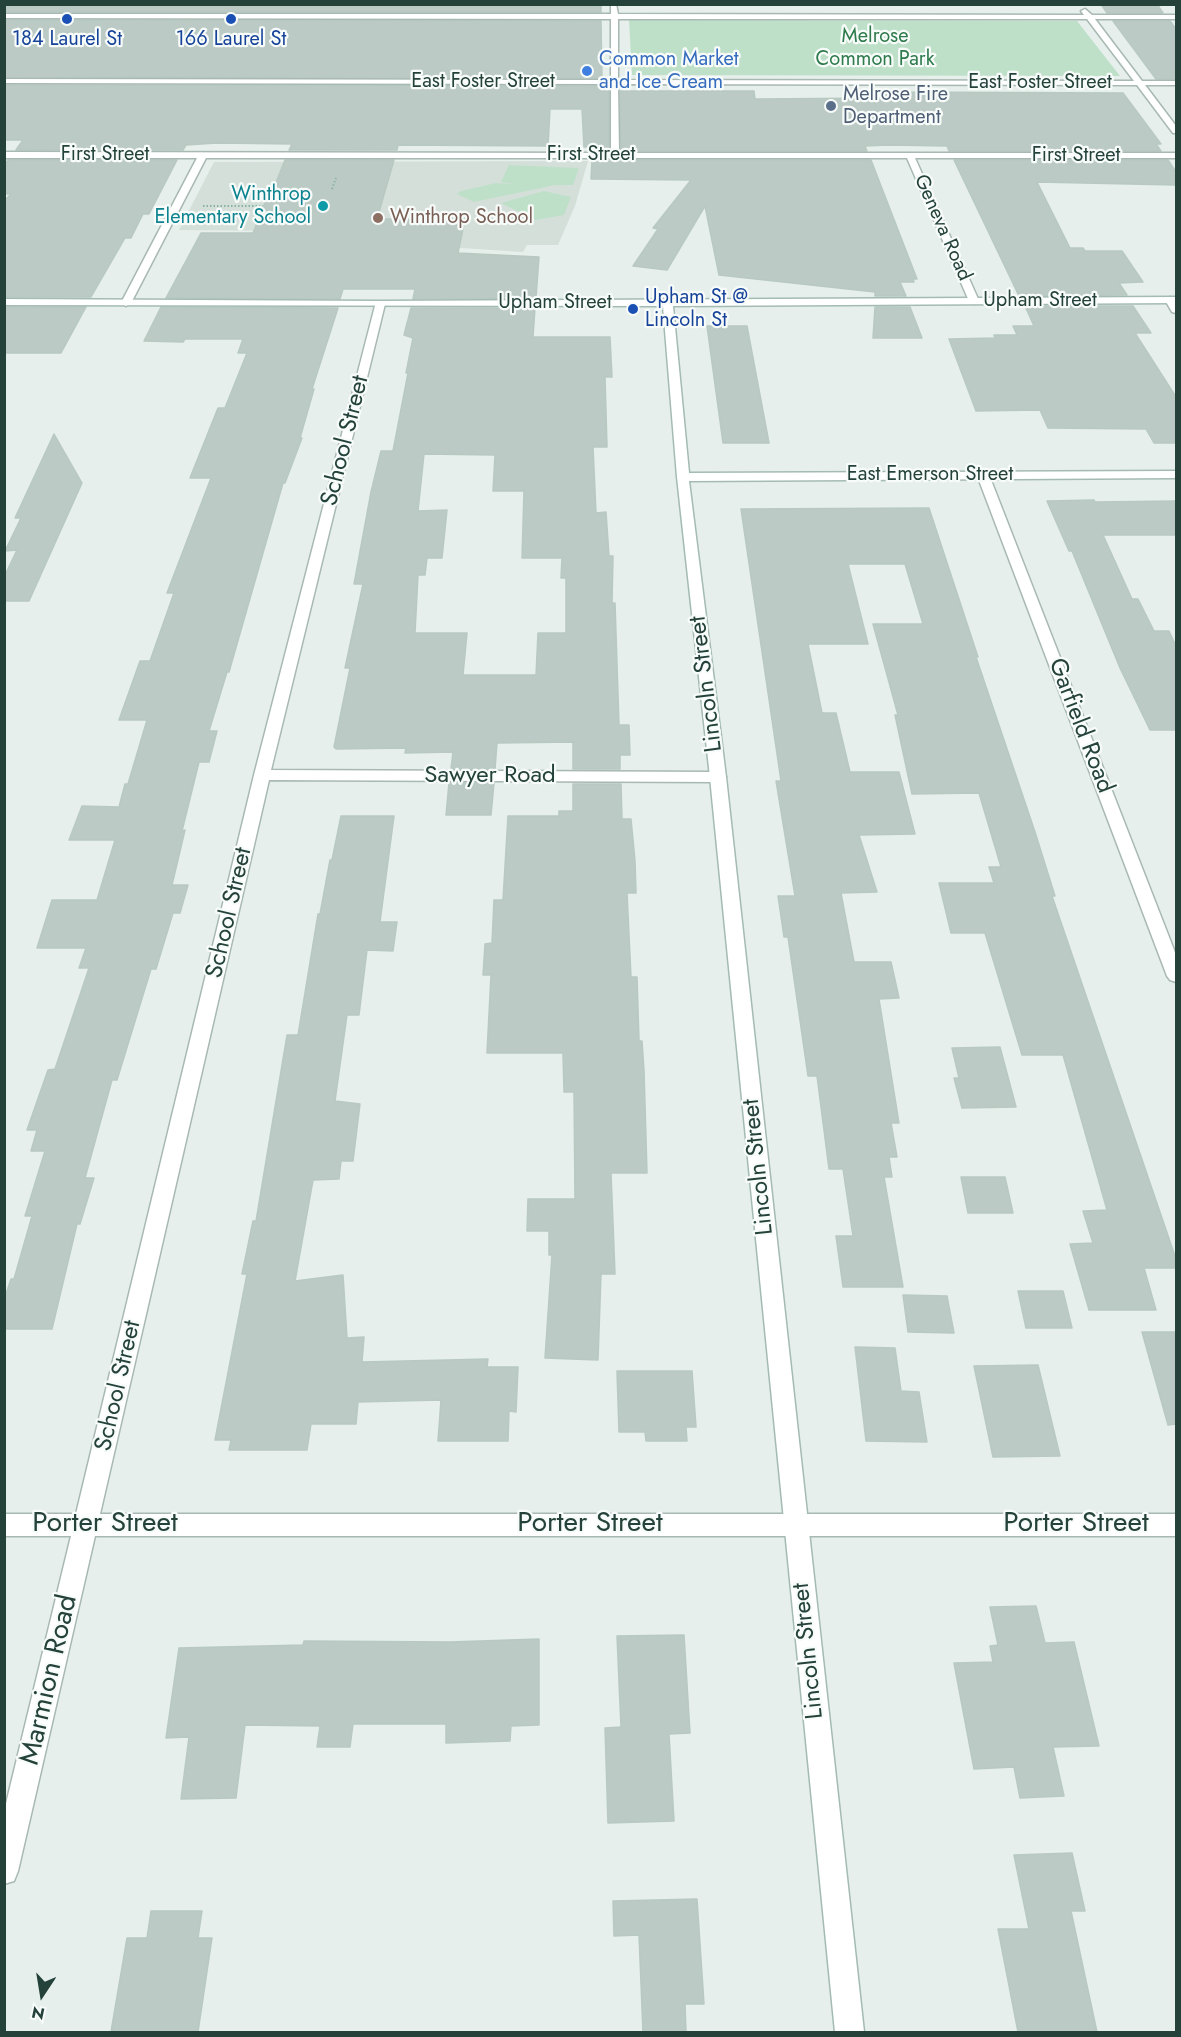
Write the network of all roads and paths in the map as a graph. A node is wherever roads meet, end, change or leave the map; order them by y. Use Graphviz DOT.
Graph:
graph roads {
  1 [pos="614,4"];
  2 [pos="1080,4"];
  3 [pos="4,16"];
  4 [pos="615,16"];
  5 [pos="1089,16"];
  6 [pos="1176,16"];
  7 [pos="4,81"];
  8 [pos="616,82"];
  9 [pos="1141,83"];
  10 [pos="1176,83"];
  11 [pos="1176,131"];
  12 [pos="203,155"];
  13 [pos="615,155"];
  14 [pos="6,156"];
  15 [pos="910,156"];
  16 [pos="1176,156"];
  17 [pos="199,206"];
  18 [pos="263,206"];
  19 [pos="1173,300"];
  20 [pos="974,301"];
  21 [pos="668,302"];
  22 [pos="4,303"];
  23 [pos="126,303"];
  24 [pos="380,304"];
  25 [pos="1176,310"];
  26 [pos="1176,474"];
  27 [pos="983,475"];
  28 [pos="683,477"];
  29 [pos="262,775"];
  30 [pos="718,777"];
  31 [pos="1176,976"];
  32 [pos="796,1523"];
  33 [pos="86,1524"];
  34 [pos="4,1525"];
  35 [pos="1176,1525"];
  36 [pos="4,1871"];
  37 [pos="849,2032"];
  1 -- 4 [label="street"];
  2 -- 5 [label="street"];
  3 -- 4 [label="street"];
  4 -- 5 [label="street"];
  4 -- 8 [label="street"];
  5 -- 6 [label="street"];
  5 -- 9 [label="street"];
  7 -- 8 [label="street, East Foster Street"];
  8 -- 9 [label="street, East Foster Street"];
  8 -- 13 [label="street"];
  9 -- 10 [label="street, East Foster Street"];
  9 -- 11 [label="street"];
  12 -- 13 [label="street, First Street"];
  12 -- 14 [label="street, First Street"];
  12 -- 23 [label="street"];
  13 -- 15 [label="street, First Street"];
  15 -- 16 [label="street, First Street"];
  15 -- 20 [label="street, Geneva Road"];
  17 -- 18 [label="path"];
  19 -- 20 [label="street, Upham Street"];
  19 -- 25 [label="street"];
  20 -- 21 [label="street, Upham Street"];
  21 -- 24 [label="street, Upham Street"];
  21 -- 28 [label="street, Lincoln Street"];
  22 -- 23 [label="street, Upham Street"];
  23 -- 24 [label="street, Upham Street"];
  24 -- 29 [label="street, School Street"];
  26 -- 27 [label="street, East Emerson Street"];
  27 -- 28 [label="street, East Emerson Street"];
  27 -- 31 [label="street, Garfield Road"];
  28 -- 30 [label="street, Lincoln Street"];
  29 -- 30 [label="street, Sawyer Road"];
  29 -- 33 [label="street, School Street"];
  30 -- 32 [label="street, Lincoln Street"];
  32 -- 33 [label="street, Porter Street"];
  32 -- 35 [label="street, Porter Street"];
  32 -- 37 [label="street, Lincoln Street"];
  33 -- 34 [label="street, Porter Street"];
  33 -- 36 [label="street, Marmion Road"];
}
